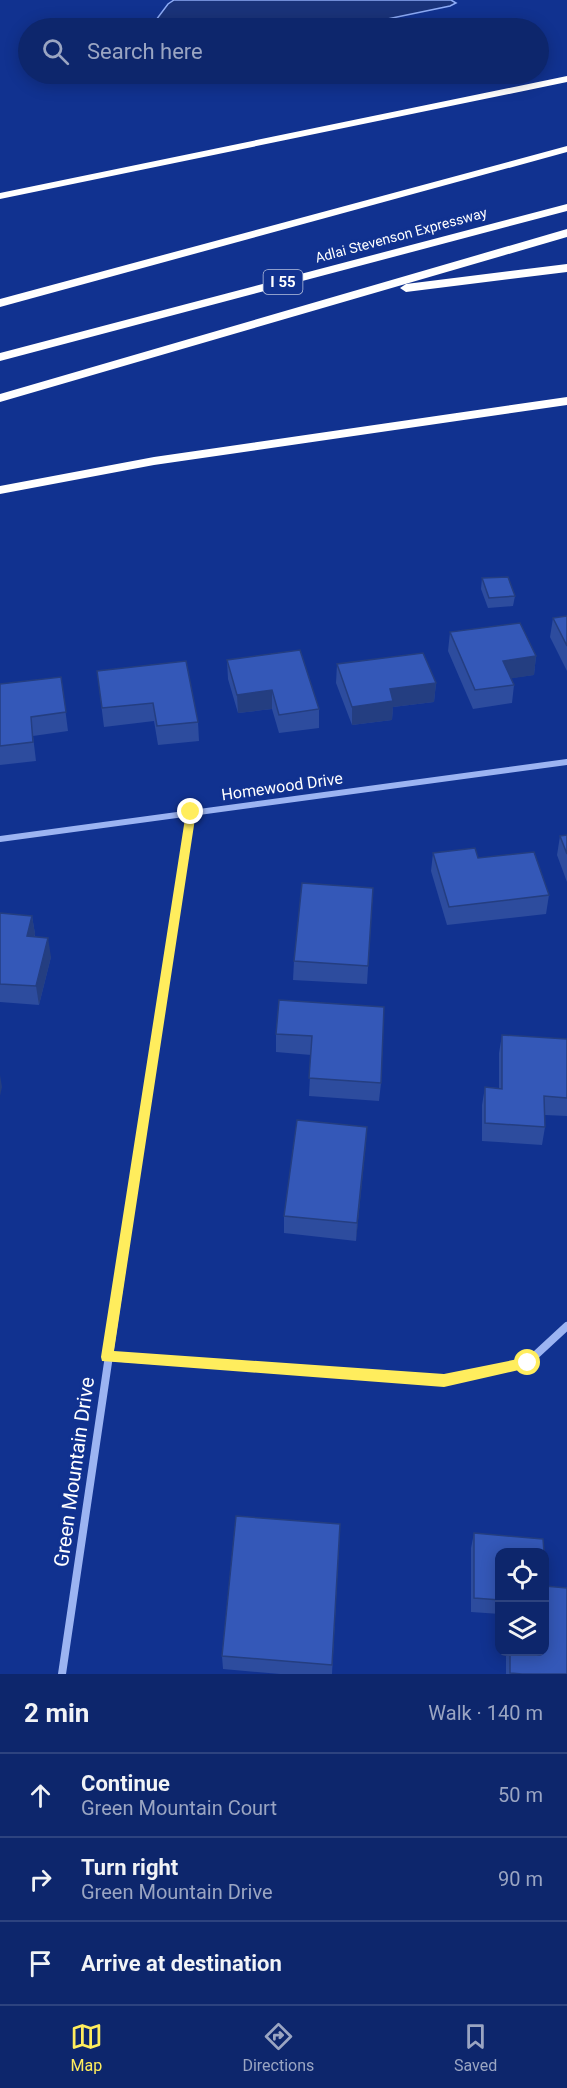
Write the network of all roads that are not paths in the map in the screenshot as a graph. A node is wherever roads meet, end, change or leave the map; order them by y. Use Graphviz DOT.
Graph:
graph roads {
  1 [pos="567,79"];
  2 [pos="549,83"];
  3 [pos="543,84"];
  4 [pos="567,149"];
  5 [pos="567,161"];
  6 [pos="97,176"];
  7 [pos="0,190"];
  8 [pos="0,196"];
  9 [pos="567,207"];
  10 [pos="567,233"];
  11 [pos="567,268"];
  12 [pos="353,294"];
  13 [pos="0,304"];
  14 [pos="0,357"];
  15 [pos="0,398"];
  16 [pos="567,401"];
  17 [pos="0,490"];
  18 [pos="567,762"];
  19 [pos="191,812"];
  20 [pos="0,839"];
  21 [pos="567,1326"];
  22 [pos="107,1357"];
  23 [pos="62,1674"];
  1 -- 2 [label="highway"];
  3 -- 6 [label="highway"];
  4 -- 13 [label="highway"];
  5 -- 13 [label="highway, Adlai Stevenson Expressway"];
  6 -- 7 [label="highway"];
  6 -- 8 [label="highway"];
  9 -- 14 [label="highway, Adlai Stevenson Expressway / I 55"];
  10 -- 12 [label="highway"];
  11 -- 12 [label="highway"];
  12 -- 15 [label="highway"];
  16 -- 17 [label="highway"];
  18 -- 19 [label="street, Homewood Drive"];
  19 -- 20 [label="street, Homewood Drive"];
  19 -- 22 [label="street, Green Mountain Drive"];
  21 -- 22 [label="street"];
  22 -- 23 [label="street, Green Mountain Drive"];
}
